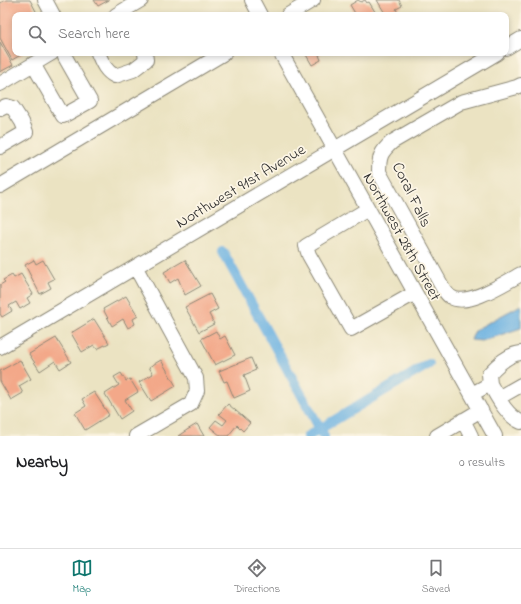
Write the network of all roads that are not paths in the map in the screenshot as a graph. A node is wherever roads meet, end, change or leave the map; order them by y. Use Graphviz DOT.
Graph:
graph roads {
  1 [pos="45,0"];
  2 [pos="141,0"];
  3 [pos="252,0"];
  4 [pos="313,0"];
  5 [pos="51,12"];
  6 [pos="121,12"];
  7 [pos="258,12"];
  8 [pos="293,12"];
  9 [pos="55,56"];
  10 [pos="59,56"];
  11 [pos="99,56"];
  12 [pos="145,56"];
  13 [pos="219,56"];
  14 [pos="283,56"];
  15 [pos="492,56"];
  16 [pos="33,64"];
  17 [pos="0,84"];
  18 [pos="521,85"];
  19 [pos="0,109"];
  20 [pos="0,147"];
  21 [pos="334,149"];
  22 [pos="0,186"];
  23 [pos="368,209"];
  24 [pos="136,268"];
  25 [pos="521,274"];
  26 [pos="415,293"];
  27 [pos="0,347"];
  28 [pos="521,353"];
  29 [pos="490,384"];
  30 [pos="521,385"];
  31 [pos="472,394"];
  32 [pos="498,398"];
  33 [pos="481,410"];
  34 [pos="463,420"];
  35 [pos="521,422"];
  36 [pos="136,436"];
  37 [pos="437,436"];
  38 [pos="471,436"];
  39 [pos="495,436"];
  1 -- 5 [label="street"];
  2 -- 6 [label="street"];
  3 -- 7 [label="street"];
  4 -- 8 [label="street"];
  9 -- 16 [label="street"];
  10 -- 16 [label="street"];
  11 -- 12 [label="street"];
  13 -- 22 [label="street"];
  14 -- 21 [label="street, Northwest 28th Street"];
  15 -- 21 [label="street, Northwest 91st Avenue"];
  16 -- 17 [label="street"];
  18 -- 25 [label="street, Coral Falls"];
  19 -- 20 [label="street"];
  21 -- 23 [label="street, Northwest 28th Street"];
  21 -- 24 [label="street, Northwest 91st Avenue"];
  23 -- 26 [label="street, Northwest 28th Street"];
  23 -- 26 [label="street"];
  24 -- 27 [label="street, Northwest 91st Avenue"];
  24 -- 36 [label="street"];
  26 -- 31 [label="street, Northwest 28th Street"];
  28 -- 29 [label="street"];
  29 -- 31 [label="street"];
  29 -- 32 [label="street"];
  30 -- 32 [label="street"];
  31 -- 33 [label="street, Northwest 28th Street"];
  32 -- 35 [label="street"];
  33 -- 34 [label="street"];
  33 -- 39 [label="street, Northwest 28th Street"];
  34 -- 37 [label="street"];
  34 -- 38 [label="street"];
}
